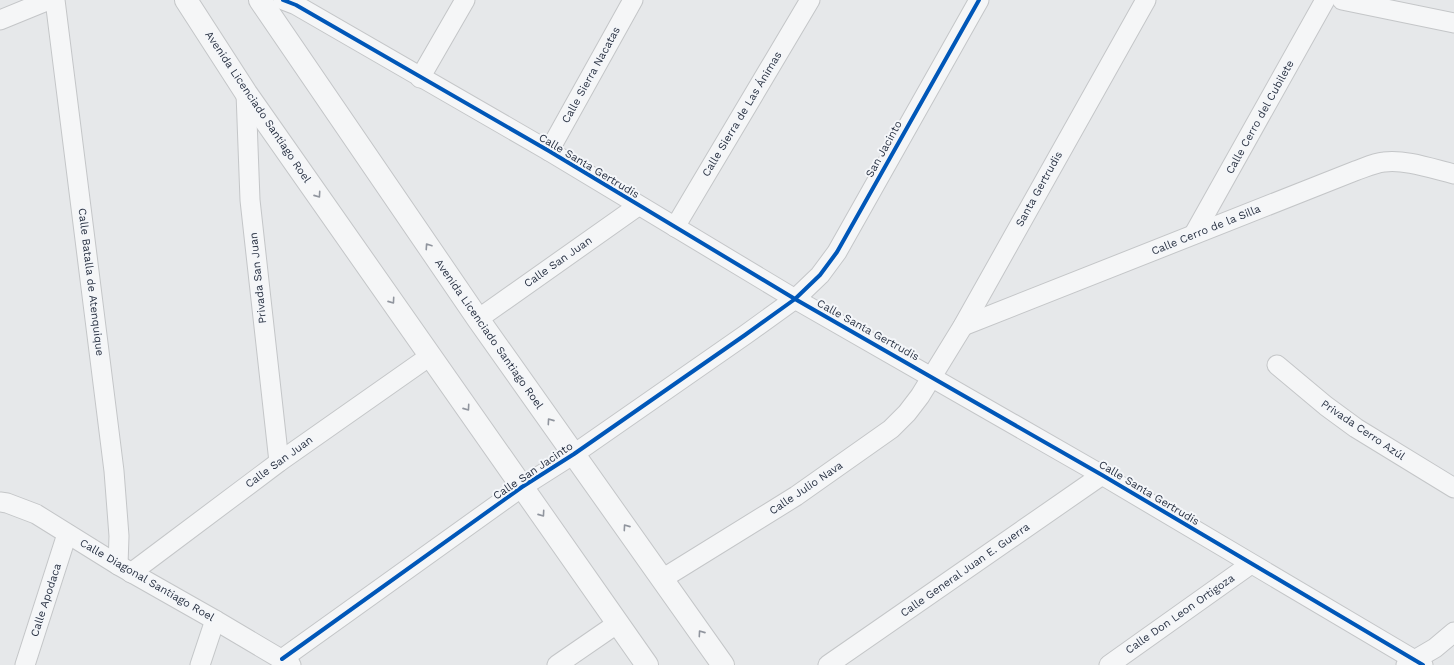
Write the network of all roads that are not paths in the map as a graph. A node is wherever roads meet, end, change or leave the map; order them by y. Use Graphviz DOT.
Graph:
graph roads {
  1 [pos="49,0"];
  2 [pos="55,0"];
  3 [pos="186,0"];
  4 [pos="260,0"];
  5 [pos="465,0"];
  6 [pos="633,0"];
  7 [pos="810,0"];
  8 [pos="979,0"];
  9 [pos="1146,0"];
  10 [pos="1325,0"];
  11 [pos="1342,0"];
  12 [pos="292,2"];
  13 [pos="2,14"];
  14 [pos="1454,23"];
  15 [pos="420,78"];
  16 [pos="246,93"];
  17 [pos="549,151"];
  18 [pos="1454,174"];
  19 [pos="638,206"];
  20 [pos="675,227"];
  21 [pos="1194,234"];
  22 [pos="794,299"];
  23 [pos="478,319"];
  24 [pos="962,326"];
  25 [pos="430,356"];
  26 [pos="1277,365"];
  27 [pos="931,376"];
  28 [pos="574,454"];
  29 [pos="279,462"];
  30 [pos="1102,476"];
  31 [pos="522,487"];
  32 [pos="1454,488"];
  33 [pos="0,502"];
  34 [pos="67,534"];
  35 [pos="1251,564"];
  36 [pos="124,569"];
  37 [pos="662,579"];
  38 [pos="216,620"];
  39 [pos="618,623"];
  40 [pos="1454,632"];
  41 [pos="286,662"];
  42 [pos="1414,663"];
  43 [pos="25,665"];
  44 [pos="200,665"];
  45 [pos="557,665"];
  46 [pos="647,665"];
  47 [pos="723,665"];
  48 [pos="828,665"];
  49 [pos="1109,665"];
  1 -- 13 [label="street"];
  2 -- 36 [label="street, Calle Batalla de Atenquique"];
  3 -- 16 [label="street, Avenida Licenciado Santiago Roel"];
  23 -- 4 [label="street, Avenida Licenciado Santiago Roel, one-way"];
  5 -- 15 [label="street"];
  6 -- 17 [label="street, Calle Sierra Nacatas"];
  7 -- 20 [label="street, Calle Sierra de Las Ánimas"];
  8 -- 22 [label="street, San Jacinto"];
  9 -- 24 [label="street, Santa Gertrudis"];
  10 -- 21 [label="street, Calle Cerro del Cubilete"];
  11 -- 14 [label="street"];
  12 -- 15 [label="street, Calle Santa Gertrudis"];
  15 -- 17 [label="street, Calle Santa Gertrudis"];
  16 -- 25 [label="street, Avenida Licenciado Santiago Roel, one-way"];
  16 -- 29 [label="street, Privada San Juan"];
  17 -- 19 [label="street, Calle Santa Gertrudis"];
  18 -- 21 [label="street, Calle Cerro de la Silla"];
  19 -- 20 [label="street, Calle Santa Gertrudis"];
  19 -- 23 [label="street, Calle San Juan"];
  20 -- 22 [label="street, Calle Santa Gertrudis"];
  21 -- 24 [label="street, Calle Cerro de la Silla"];
  22 -- 27 [label="street, Calle Santa Gertrudis"];
  22 -- 28 [label="street, Calle San Jacinto"];
  28 -- 23 [label="street, Avenida Licenciado Santiago Roel, one-way"];
  24 -- 27 [label="street, Santa Gertrudis"];
  25 -- 29 [label="street, Calle San Juan"];
  25 -- 31 [label="street, Avenida Licenciado Santiago Roel, one-way"];
  26 -- 32 [label="street, Privada Cerro Azúl"];
  27 -- 30 [label="street, Calle Santa Gertrudis"];
  27 -- 37 [label="street, Calle Julio Nava"];
  28 -- 31 [label="street, Calle San Jacinto"];
  37 -- 28 [label="street, Avenida Licenciado Santiago Roel, one-way"];
  29 -- 36 [label="street, Calle San Juan"];
  30 -- 35 [label="street, Calle Santa Gertrudis"];
  30 -- 48 [label="street, Calle General Juan E. Guerra"];
  31 -- 39 [label="street, Avenida Licenciado Santiago Roel, one-way"];
  31 -- 41 [label="street, Calle San Jacinto"];
  33 -- 34 [label="street, Calle Diagonal Santiago Roel"];
  34 -- 36 [label="street, Calle Diagonal Santiago Roel"];
  34 -- 43 [label="street, Calle Apodaca"];
  35 -- 42 [label="street, Calle Santa Gertrudis"];
  35 -- 49 [label="street, Calle Don Leon Ortigoza"];
  36 -- 38 [label="street, Calle Diagonal Santiago Roel"];
  47 -- 37 [label="street, Avenida Licenciado Santiago Roel, one-way"];
  38 -- 41 [label="street, Calle Diagonal Santiago Roel"];
  38 -- 44 [label="street"];
  39 -- 45 [label="street"];
  39 -- 46 [label="street, Avenida Licenciado Santiago Roel"];
  40 -- 42 [label="street"];
}
